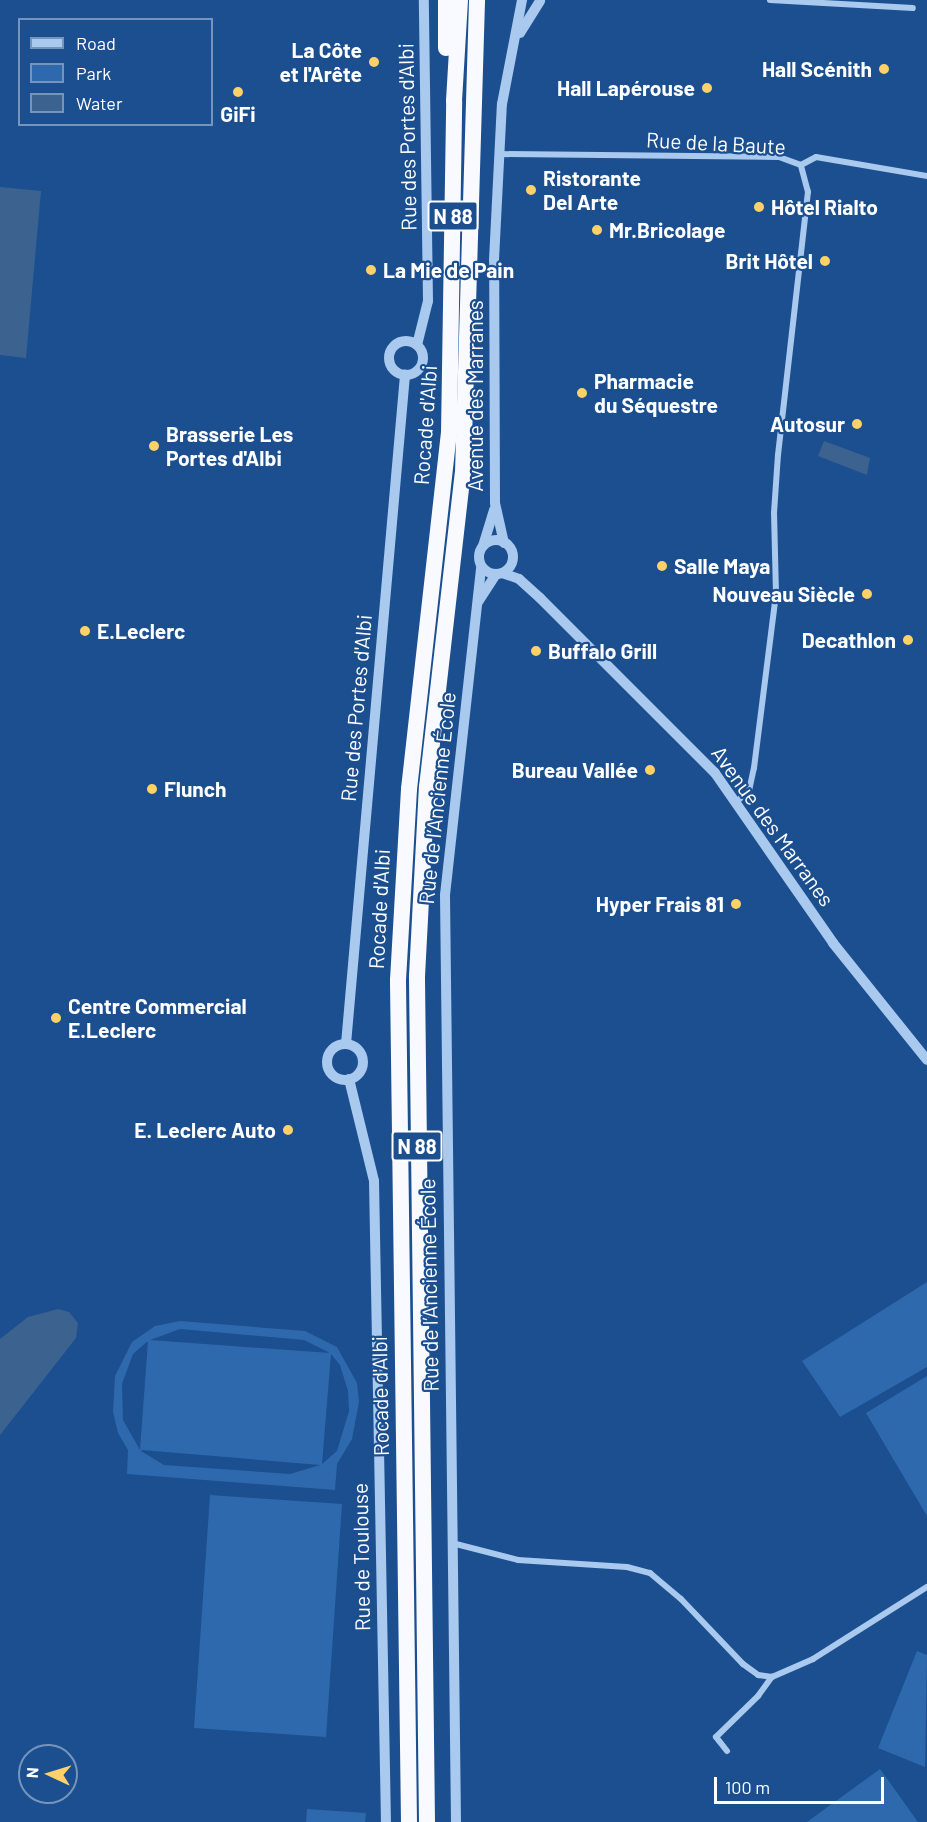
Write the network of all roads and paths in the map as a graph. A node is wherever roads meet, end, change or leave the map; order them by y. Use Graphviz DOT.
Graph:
graph roads {
  1 [pos="424,0"];
  2 [pos="446,0"];
  3 [pos="460,0"];
  4 [pos="477,0"];
  5 [pos="487,0"];
  6 [pos="522,0"];
  7 [pos="531,0"];
  8 [pos="541,0"];
  9 [pos="770,0"];
  10 [pos="913,8"];
  11 [pos="517,38"];
  12 [pos="498,154"];
  13 [pos="471,159"];
  14 [pos="801,165"];
  15 [pos="927,176"];
  16 [pos="417,345"];
  17 [pos="405,375"];
  18 [pos="449,433"];
  19 [pos="495,503"];
  20 [pos="504,543"];
  21 [pos="483,546"];
  22 [pos="512,561"];
  23 [pos="481,567"];
  24 [pos="499,574"];
  25 [pos="519,579"];
  26 [pos="476,605"];
  27 [pos="735,803"];
  28 [pos="346,1044"];
  29 [pos="927,1060"];
  30 [pos="350,1079"];
  31 [pos="452,1543"];
  32 [pos="927,1587"];
  33 [pos="772,1677"];
  34 [pos="727,1751"];
  35 [pos="386,1822"];
  36 [pos="409,1822"];
  37 [pos="427,1822"];
  38 [pos="456,1822"];
  1 -- 16 [label="street, Rue des Portes d'Albi"];
  2 -- 18 [label="highway"];
  3 -- 18 [label="highway, Rocade d'Albi / N 88"];
  4 -- 13 [label="highway, Rocade d'Albi / N 88"];
  5 -- 13 [label="highway"];
  6 -- 11 [label="street, Avenue des Marranes"];
  7 -- 8 [label="street"];
  8 -- 11 [label="street, Avenue des Marranes"];
  9 -- 10 [label="street"];
  11 -- 12 [label="street, Avenue des Marranes"];
  12 -- 14 [label="street, Rue de la Baute"];
  12 -- 19 [label="street, Avenue des Marranes"];
  13 -- 37 [label="highway, Rocade d'Albi / N 88"];
  14 -- 15 [label="street, Rue de la Baute"];
  14 -- 27 [label="street"];
  16 -- 17 [label="street"];
  16 -- 17 [label="street"];
  17 -- 28 [label="street, Rue des Portes d'Albi"];
  18 -- 36 [label="highway, Rocade d'Albi / N 88"];
  19 -- 20 [label="street, Avenue des Marranes"];
  19 -- 21 [label="street, Avenue des Marranes"];
  20 -- 21 [label="street"];
  20 -- 22 [label="street"];
  21 -- 23 [label="street"];
  22 -- 24 [label="street"];
  22 -- 25 [label="street, Avenue des Marranes"];
  23 -- 24 [label="street"];
  23 -- 26 [label="street, Rue de l’Ancienne École"];
  24 -- 25 [label="street, Avenue des Marranes"];
  24 -- 26 [label="street"];
  25 -- 27 [label="street, Avenue des Marranes"];
  26 -- 31 [label="street, Rue de l’Ancienne École"];
  27 -- 29 [label="street, Avenue des Marranes"];
  28 -- 30 [label="street"];
  28 -- 30 [label="street"];
  30 -- 35 [label="street, Rue de Toulouse"];
  31 -- 33 [label="street"];
  31 -- 38 [label="street, Rue de l’Ancienne École"];
  32 -- 33 [label="street"];
  33 -- 34 [label="street"];
}
